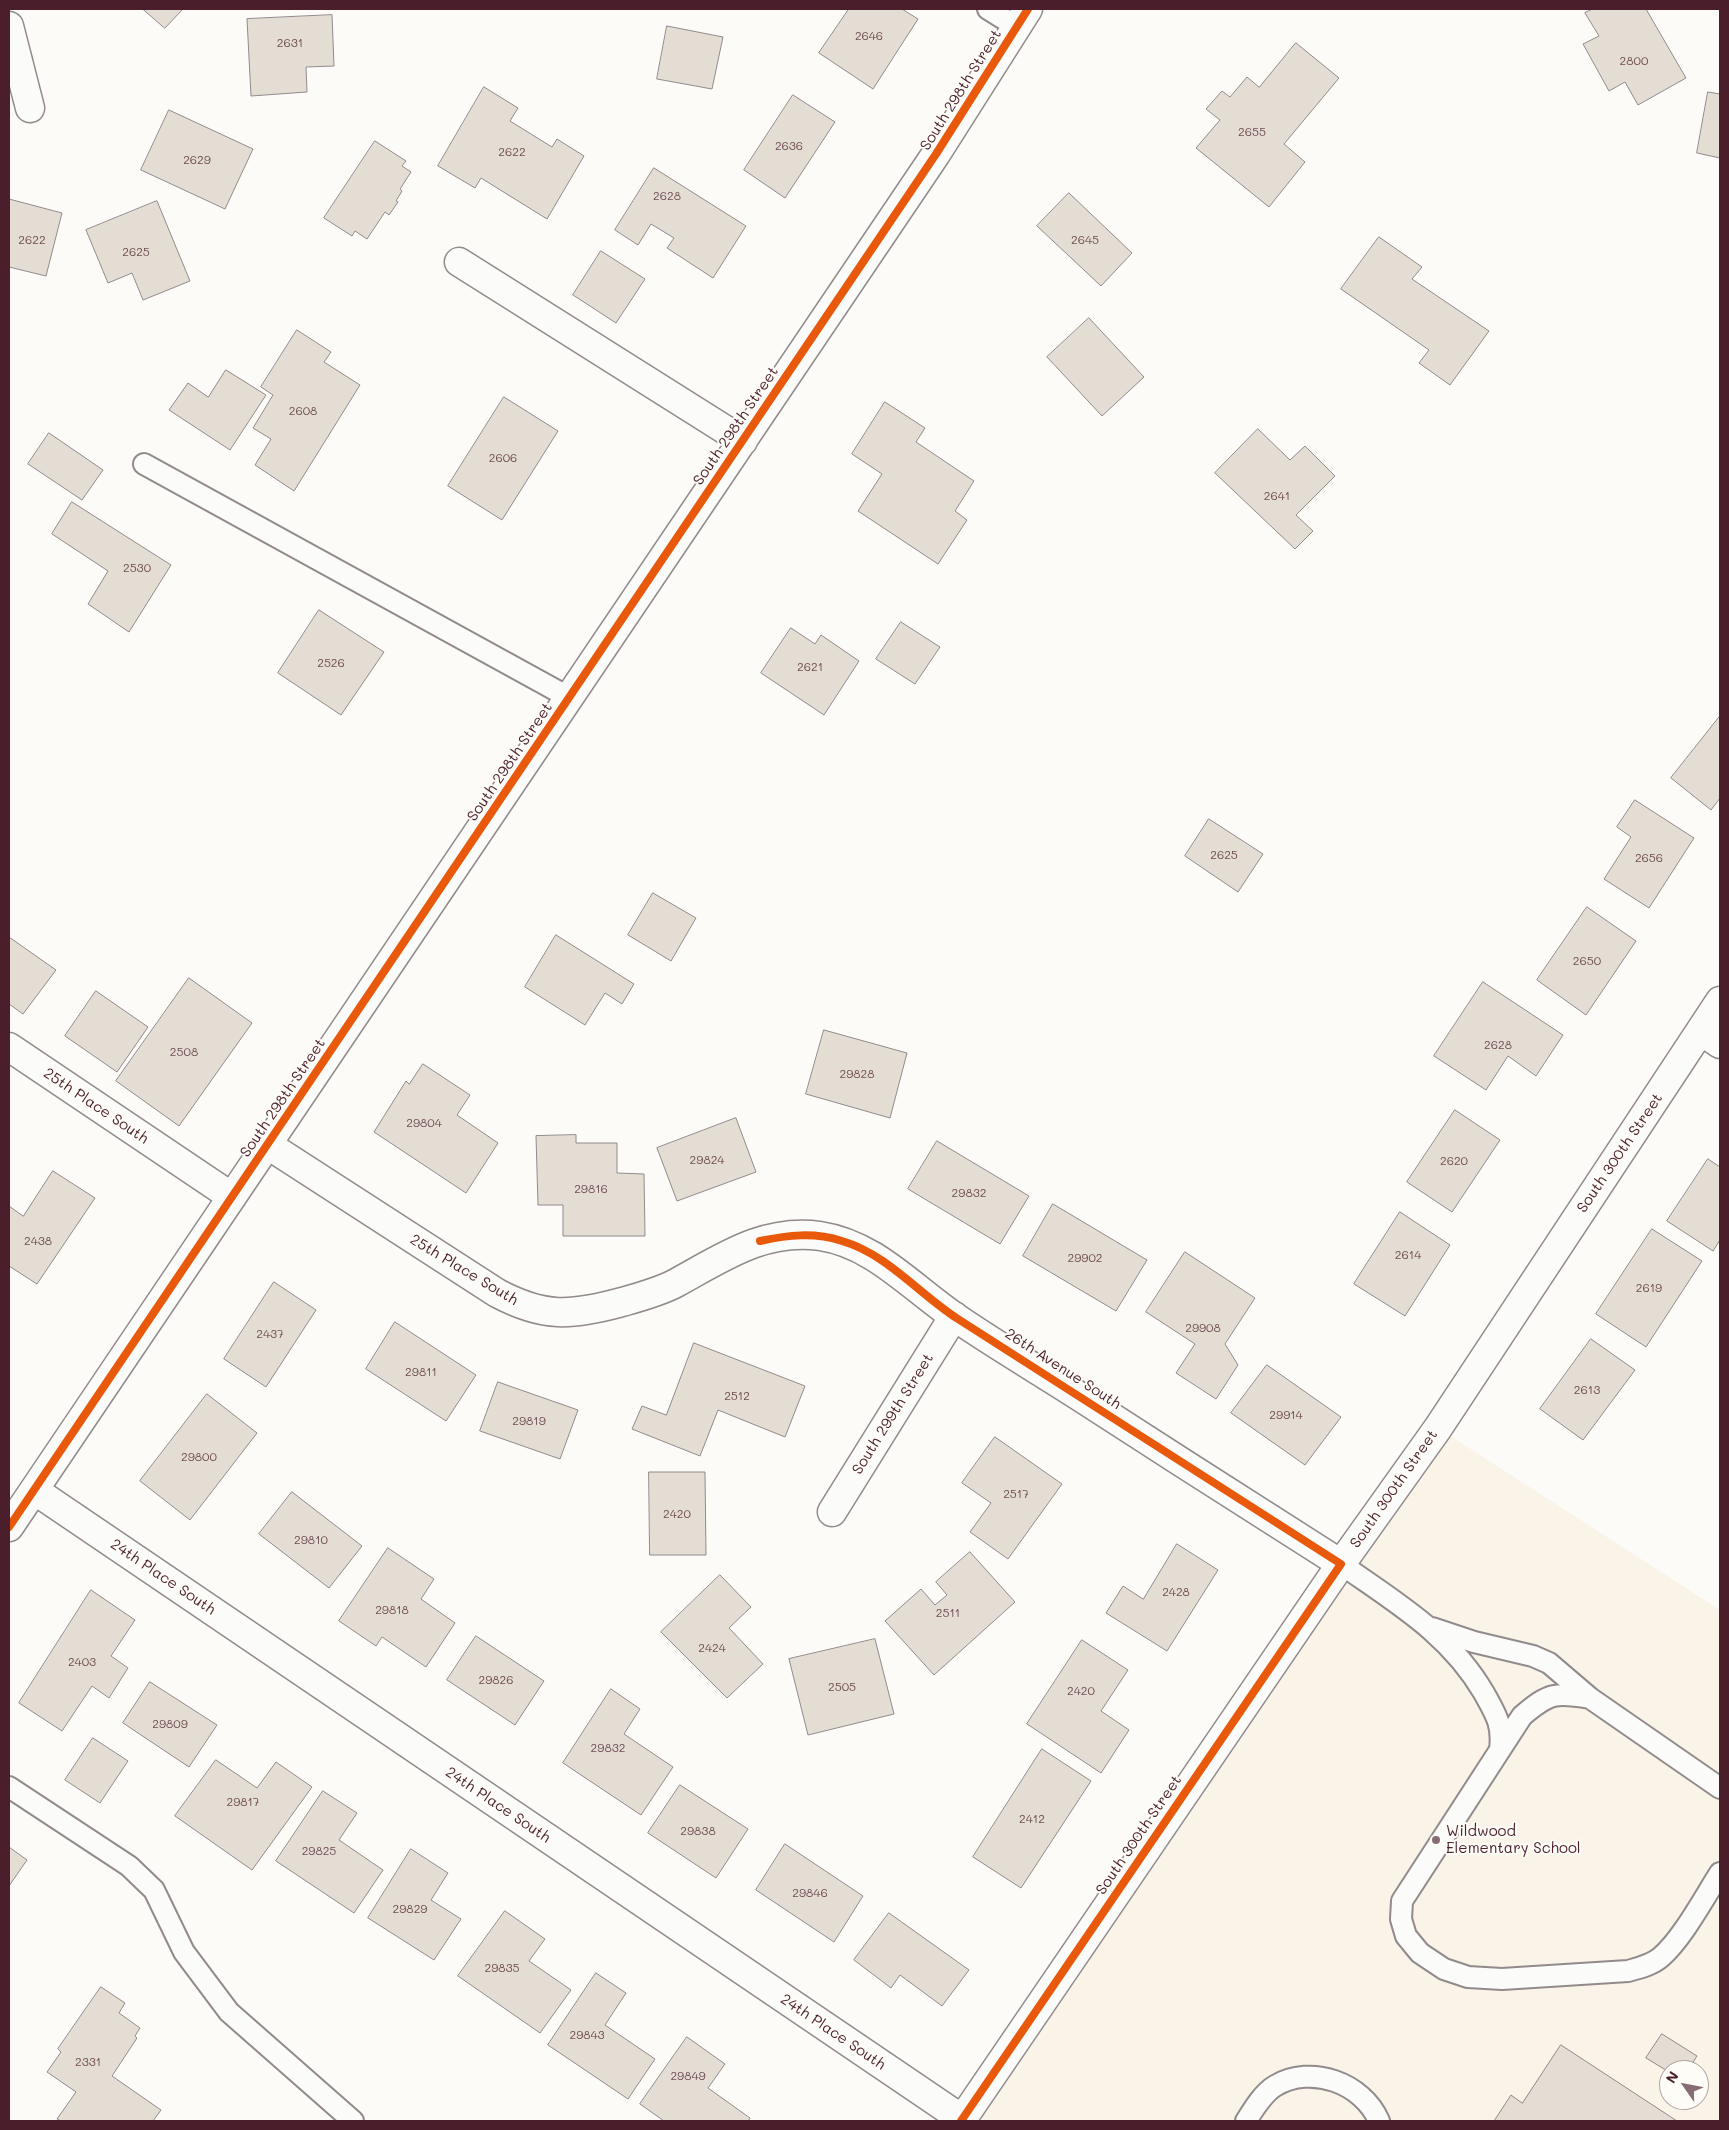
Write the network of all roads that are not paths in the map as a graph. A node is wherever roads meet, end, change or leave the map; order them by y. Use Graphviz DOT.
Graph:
graph roads {
  1 [pos="988,9"];
  2 [pos="1023,18"];
  3 [pos="9,26"];
  4 [pos="30,108"];
  5 [pos="458,262"];
  6 [pos="743,441"];
  7 [pos="144,464"];
  8 [pos="570,698"];
  9 [pos="1720,1001"];
  10 [pos="1710,1038"];
  11 [pos="9,1048"];
  12 [pos="268,1145"];
  13 [pos="232,1197"];
  14 [pos="760,1240"];
  15 [pos="954,1316"];
  16 [pos="34,1490"];
  17 [pos="832,1512"];
  18 [pos="9,1527"];
  19 [pos="1341,1564"];
  20 [pos="1432,1628"];
  21 [pos="1590,1698"];
  22 [pos="1500,1750"];
  23 [pos="9,1787"];
  24 [pos="1720,1788"];
  25 [pos="1720,1873"];
  26 [pos="353,2121"];
  27 [pos="962,2121"];
  28 [pos="1246,2121"];
  29 [pos="1379,2121"];
  1 -- 2 [label="lane"];
  2 -- 6 [label="street, South 298th Street"];
  3 -- 4 [label="street"];
  5 -- 6 [label="street"];
  6 -- 8 [label="street, South 298th Street"];
  7 -- 8 [label="lane"];
  8 -- 12 [label="street, South 298th Street"];
  9 -- 10 [label="street, South 300th Street"];
  10 -- 19 [label="street, South 300th Street"];
  11 -- 13 [label="street, 25th Place South"];
  12 -- 13 [label="street, South 298th Street"];
  12 -- 14 [label="street, 25th Place South"];
  13 -- 16 [label="street, South 298th Street"];
  14 -- 15 [label="street, 26th Avenue South"];
  15 -- 17 [label="street, South 299th Street"];
  15 -- 19 [label="street, 26th Avenue South"];
  16 -- 18 [label="street, South 298th Street"];
  16 -- 27 [label="street, 24th Place South"];
  19 -- 20 [label="lane"];
  19 -- 27 [label="street, South 300th Street"];
  20 -- 21 [label="lane"];
  20 -- 22 [label="lane"];
  21 -- 22 [label="lane"];
  21 -- 24 [label="lane"];
  22 -- 25 [label="lane"];
  23 -- 26 [label="lane"];
  28 -- 29 [label="lane"];
}
